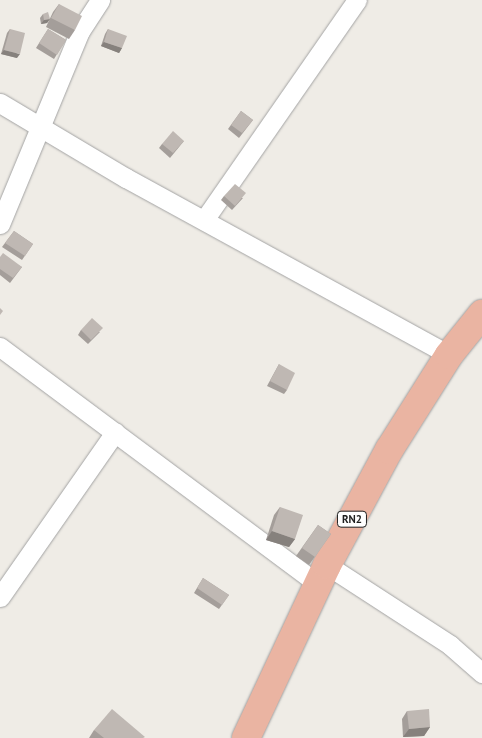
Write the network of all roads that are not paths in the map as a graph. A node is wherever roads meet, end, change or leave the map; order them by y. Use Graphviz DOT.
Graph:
graph roads {
  1 [pos="100,0"];
  2 [pos="357,0"];
  3 [pos="0,102"];
  4 [pos="44,128"];
  5 [pos="204,220"];
  6 [pos="0,224"];
  7 [pos="482,314"];
  8 [pos="0,347"];
  9 [pos="449,355"];
  10 [pos="115,432"];
  11 [pos="323,574"];
  12 [pos="0,597"];
  13 [pos="482,673"];
  14 [pos="246,738"];
  1 -- 4 [label="street"];
  2 -- 5 [label="street"];
  3 -- 4 [label="street"];
  4 -- 5 [label="street"];
  4 -- 6 [label="street"];
  5 -- 9 [label="street"];
  7 -- 9 [label="highway, RN2"];
  8 -- 10 [label="street"];
  9 -- 11 [label="highway, RN2"];
  10 -- 11 [label="street"];
  10 -- 12 [label="street"];
  11 -- 13 [label="street"];
  11 -- 14 [label="highway, RN2"];
}
